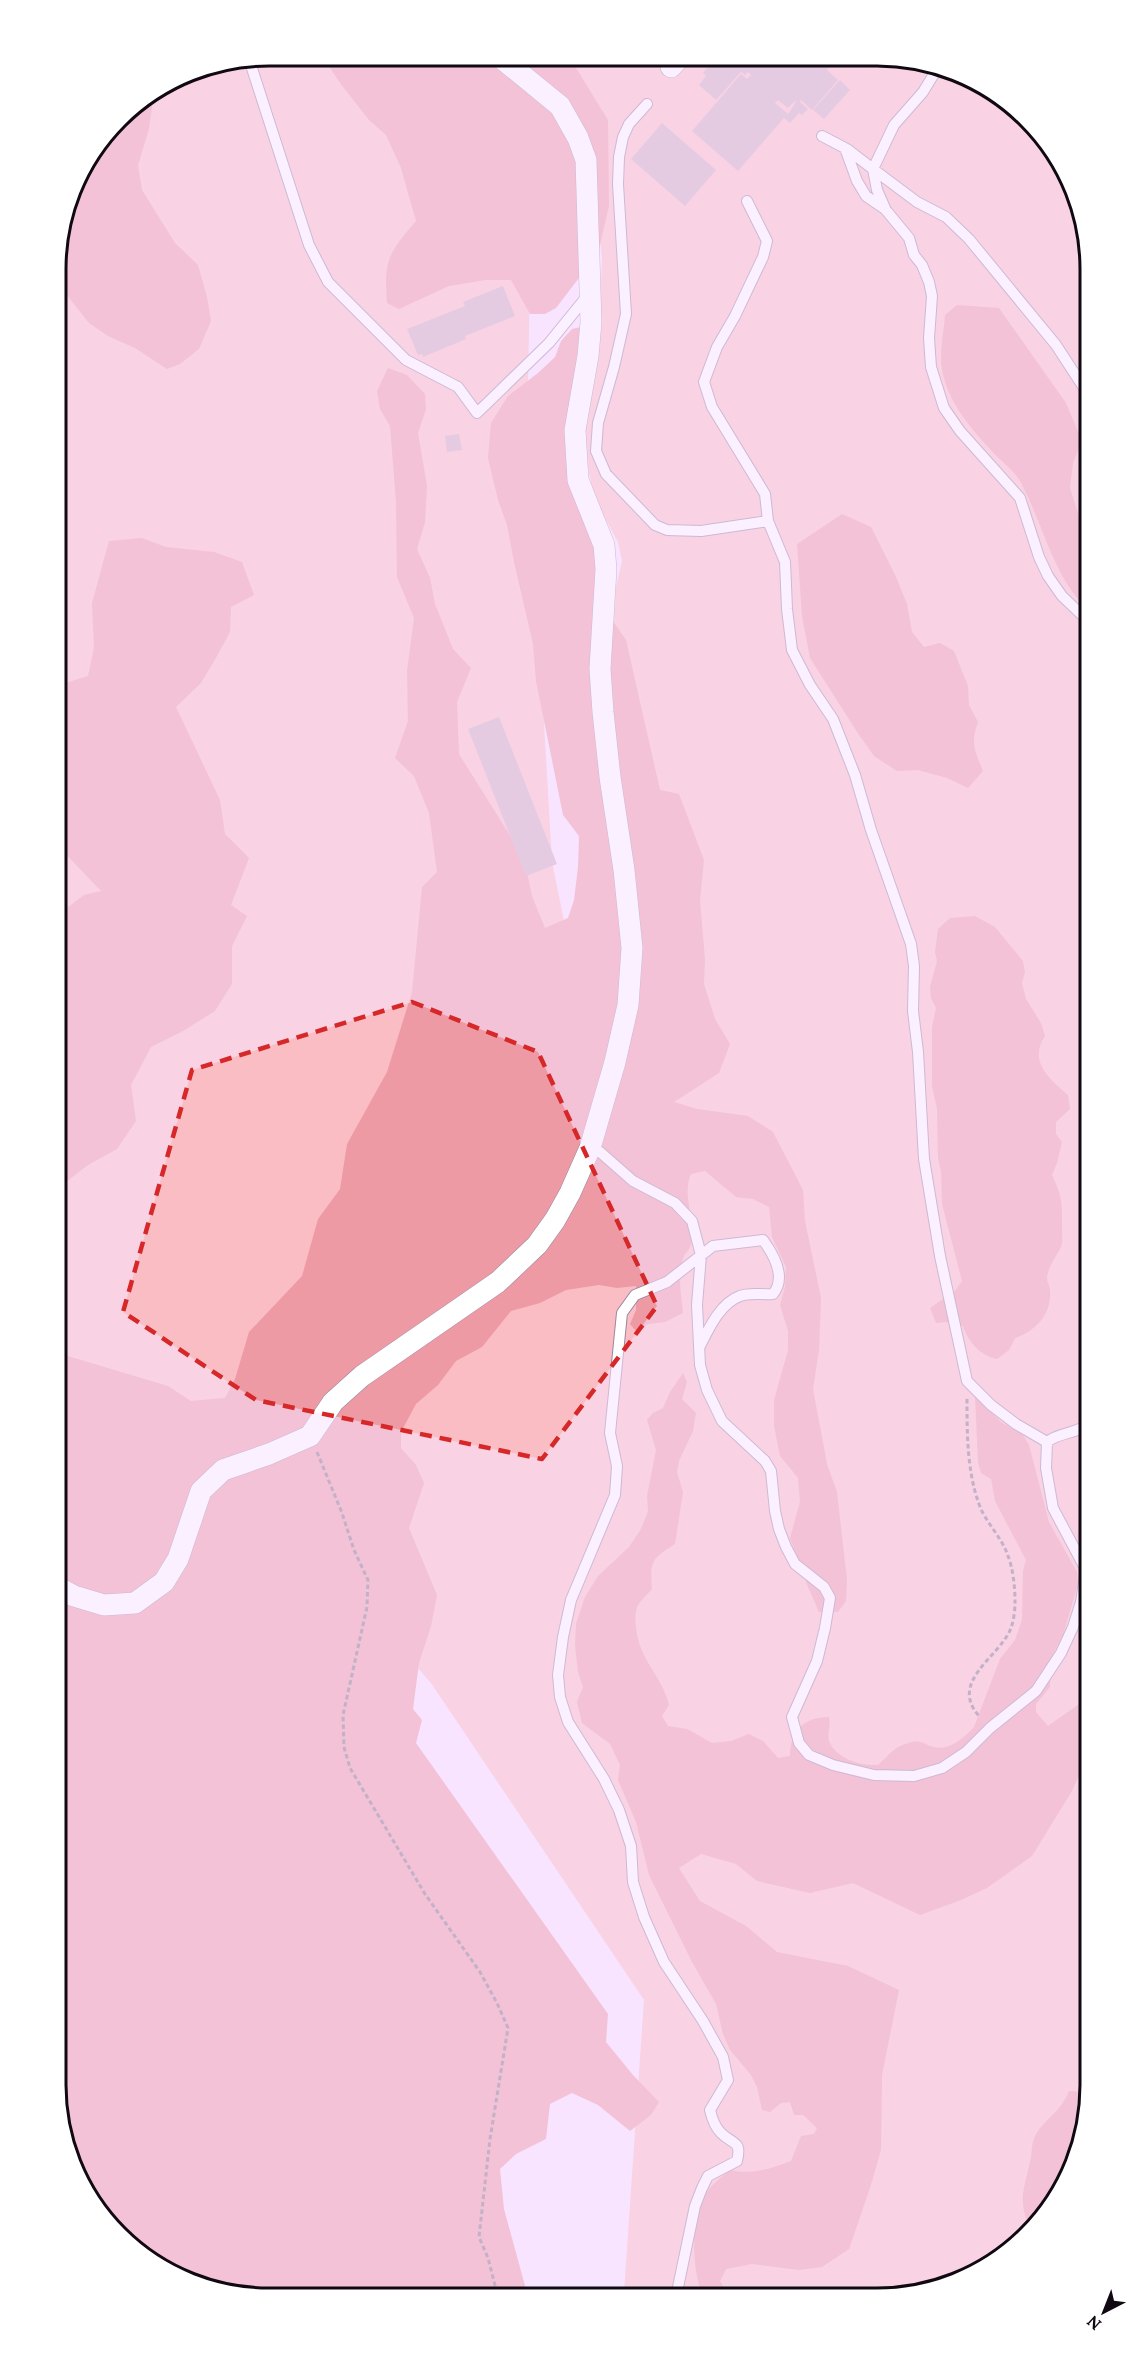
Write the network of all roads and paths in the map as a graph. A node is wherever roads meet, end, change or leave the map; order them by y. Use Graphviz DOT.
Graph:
graph roads {
  1 [pos="511,66"];
  2 [pos="252,67"];
  3 [pos="934,75"];
  4 [pos="647,104"];
  5 [pos="822,136"];
  6 [pos="846,148"];
  7 [pos="873,169"];
  8 [pos="747,201"];
  9 [pos="885,209"];
  10 [pos="591,291"];
  11 [pos="1080,382"];
  12 [pos="586,441"];
  13 [pos="768,521"];
  14 [pos="1080,613"];
  15 [pos="590,1148"];
  16 [pos="701,1255"];
  17 [pos="699,1348"];
  18 [pos="967,1381"];
  19 [pos="1080,1429"];
  20 [pos="310,1436"];
  21 [pos="1047,1442"];
  22 [pos="1080,1557"];
  23 [pos="66,1592"];
  24 [pos="1080,1608"];
  25 [pos="990,1728"];
  26 [pos="495,2288"];
  27 [pos="678,2288"];
  1 -- 10 [label="street"];
  2 -- 10 [label="lane"];
  3 -- 7 [label="lane"];
  4 -- 12 [label="lane"];
  5 -- 6 [label="lane"];
  6 -- 7 [label="lane"];
  6 -- 9 [label="lane"];
  7 -- 9 [label="lane"];
  7 -- 11 [label="lane"];
  8 -- 13 [label="lane"];
  9 -- 14 [label="lane"];
  10 -- 12 [label="street"];
  12 -- 13 [label="lane"];
  12 -- 15 [label="street"];
  13 -- 18 [label="lane"];
  15 -- 16 [label="lane"];
  15 -- 20 [label="street"];
  16 -- 17 [label="lane"];
  16 -- 17 [label="lane"];
  16 -- 27 [label="lane"];
  17 -- 25 [label="lane"];
  18 -- 21 [label="lane"];
  18 -- 25 [label="path"];
  19 -- 21 [label="lane"];
  20 -- 23 [label="street"];
  20 -- 26 [label="path"];
  21 -- 22 [label="lane"];
  24 -- 25 [label="lane"];
}
